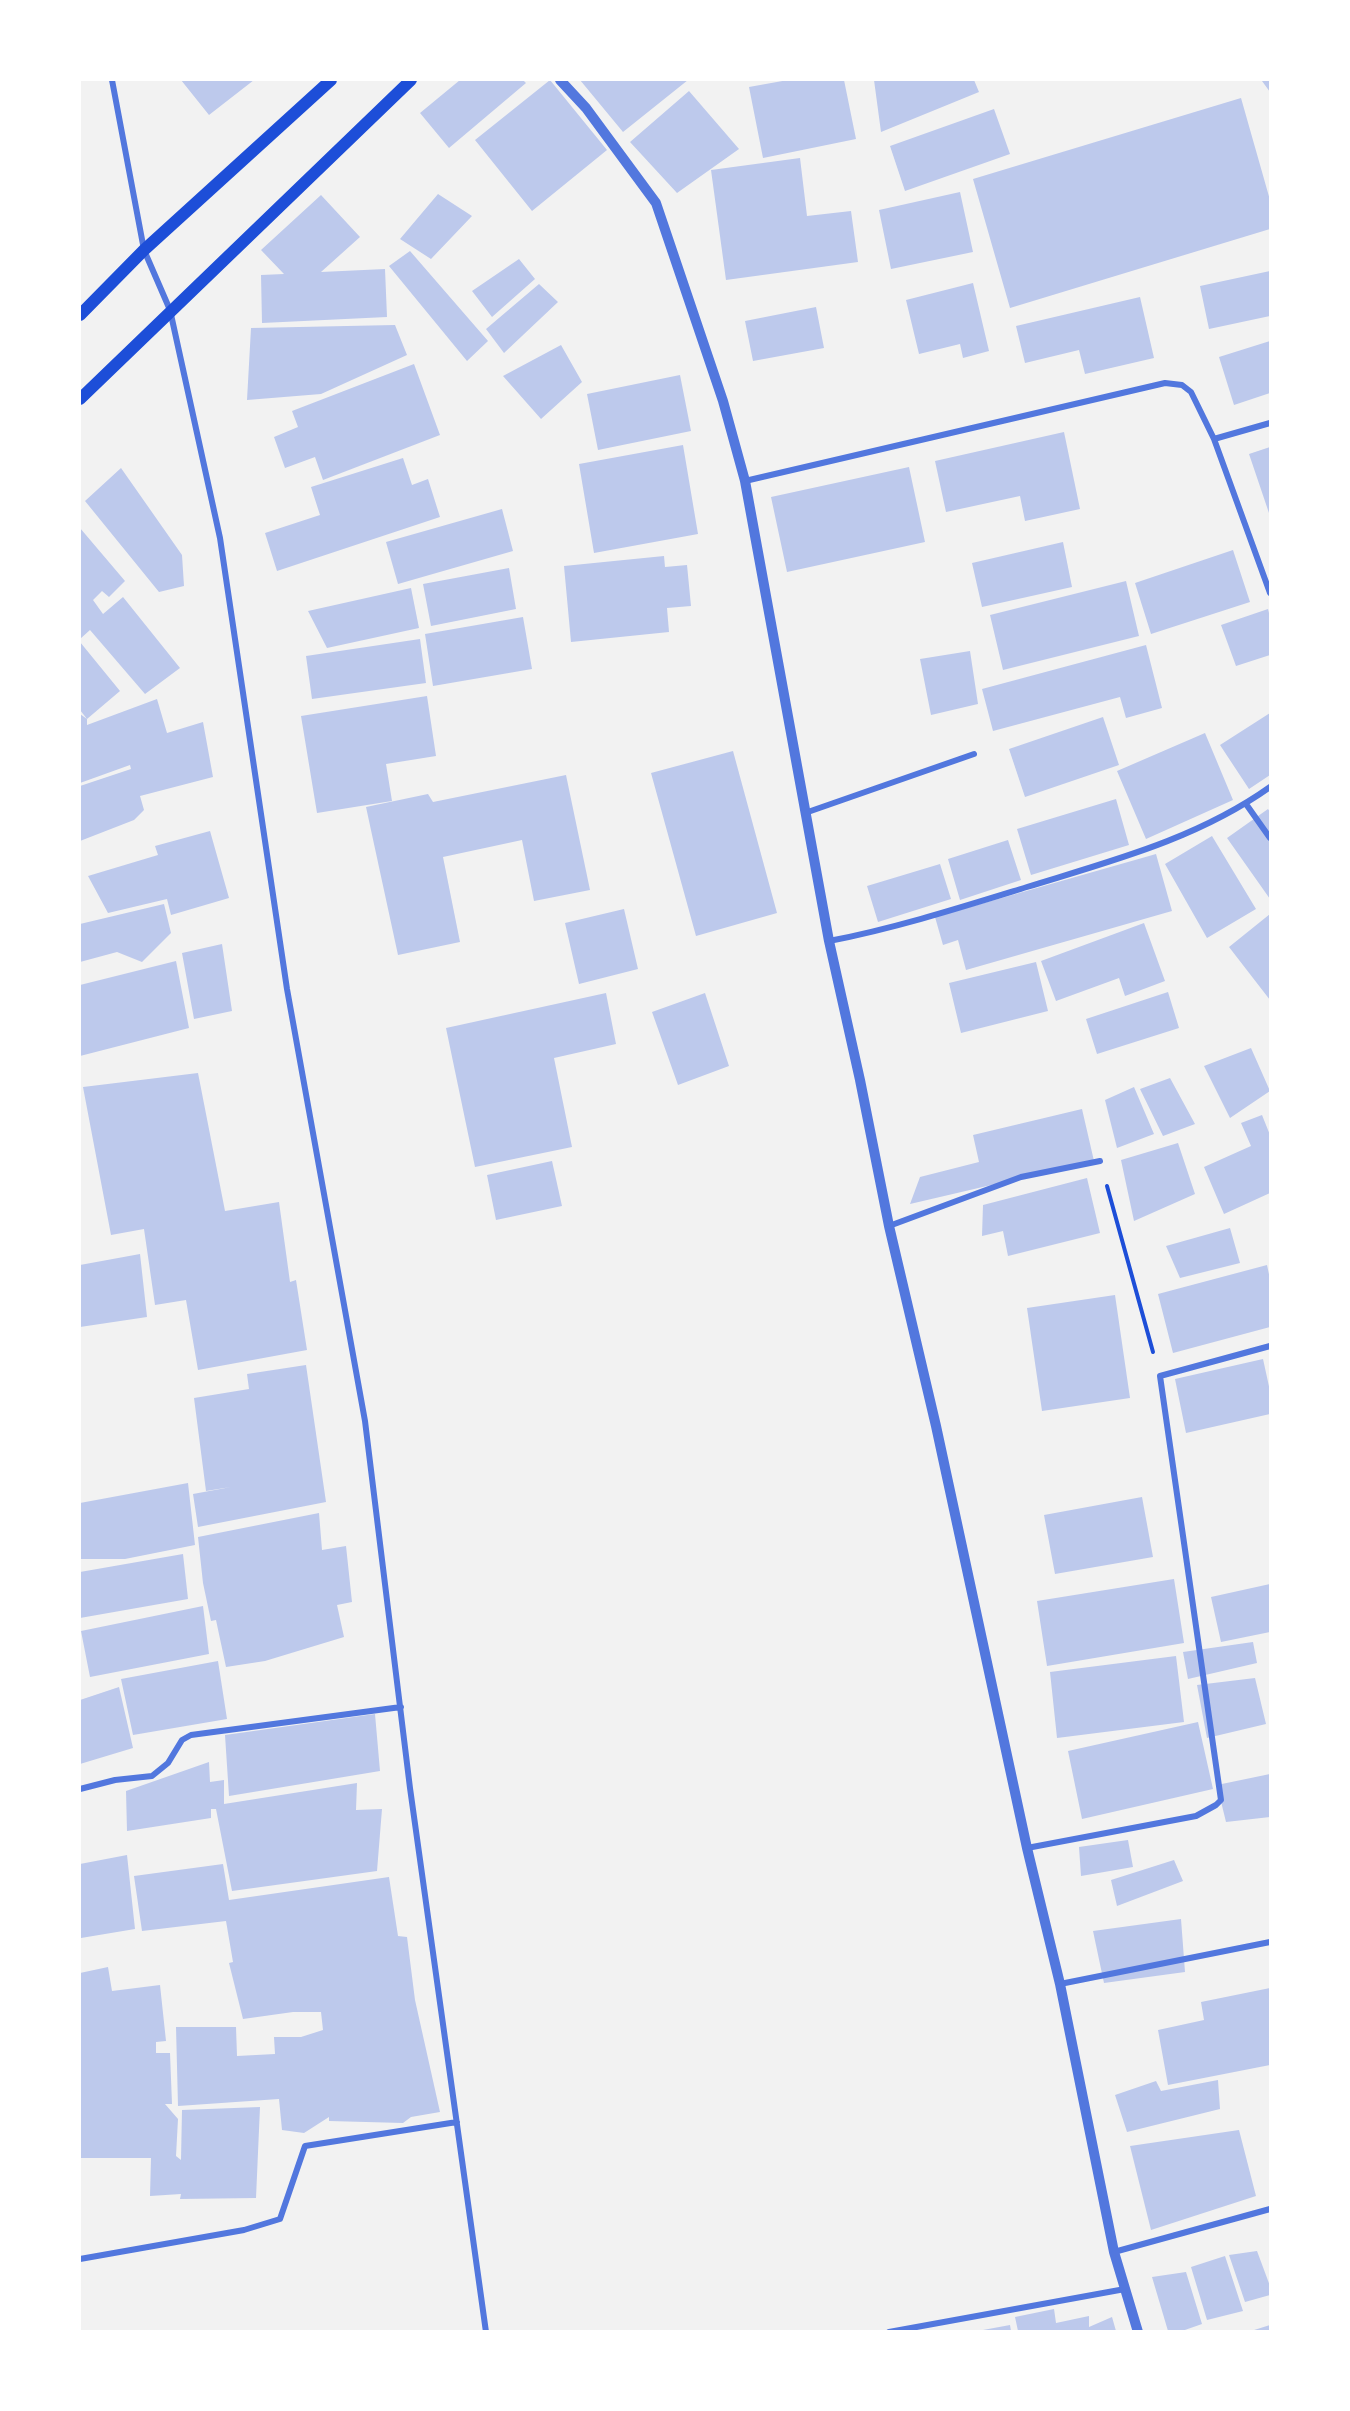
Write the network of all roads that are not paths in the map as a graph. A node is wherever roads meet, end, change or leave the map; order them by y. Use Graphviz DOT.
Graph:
graph roads {
  1 [pos="112,80"];
  2 [pos="331,80"];
  3 [pos="411,80"];
  4 [pos="560,80"];
  5 [pos="144,250"];
  6 [pos="170,310"];
  7 [pos="80,315"];
  8 [pos="80,399"];
  9 [pos="1270,423"];
  10 [pos="1214,439"];
  11 [pos="744,482"];
  12 [pos="1270,593"];
  13 [pos="974,754"];
  14 [pos="1270,787"];
  15 [pos="1246,804"];
  16 [pos="805,813"];
  17 [pos="1270,838"];
  18 [pos="829,941"];
  19 [pos="1100,1161"];
  20 [pos="889,1226"];
  21 [pos="1270,1346"];
  22 [pos="400,1707"];
  23 [pos="80,1789"];
  24 [pos="1027,1848"];
  25 [pos="1270,1942"];
  26 [pos="1060,1984"];
  27 [pos="457,2122"];
  28 [pos="1270,2208"];
  29 [pos="1114,2252"];
  30 [pos="80,2259"];
  31 [pos="1125,2289"];
  32 [pos="486,2331"];
  33 [pos="889,2331"];
  34 [pos="1138,2331"];
  1 -- 5 [label="street"];
  2 -- 5 [label="main road"];
  3 -- 6 [label="main road"];
  4 -- 11 [label="street"];
  5 -- 6 [label="street"];
  5 -- 7 [label="main road"];
  6 -- 8 [label="main road"];
  6 -- 22 [label="street"];
  9 -- 10 [label="street"];
  10 -- 11 [label="street"];
  10 -- 12 [label="street"];
  11 -- 16 [label="street"];
  13 -- 16 [label="street"];
  14 -- 15 [label="street"];
  15 -- 17 [label="street"];
  15 -- 18 [label="street"];
  16 -- 18 [label="street"];
  18 -- 20 [label="street"];
  19 -- 20 [label="street"];
  20 -- 24 [label="street"];
  21 -- 24 [label="street"];
  22 -- 23 [label="street"];
  22 -- 27 [label="street"];
  24 -- 26 [label="street"];
  25 -- 26 [label="street"];
  26 -- 29 [label="street"];
  27 -- 30 [label="street"];
  27 -- 32 [label="street"];
  28 -- 29 [label="street"];
  29 -- 31 [label="street"];
  31 -- 33 [label="street"];
  31 -- 34 [label="street"];
}
